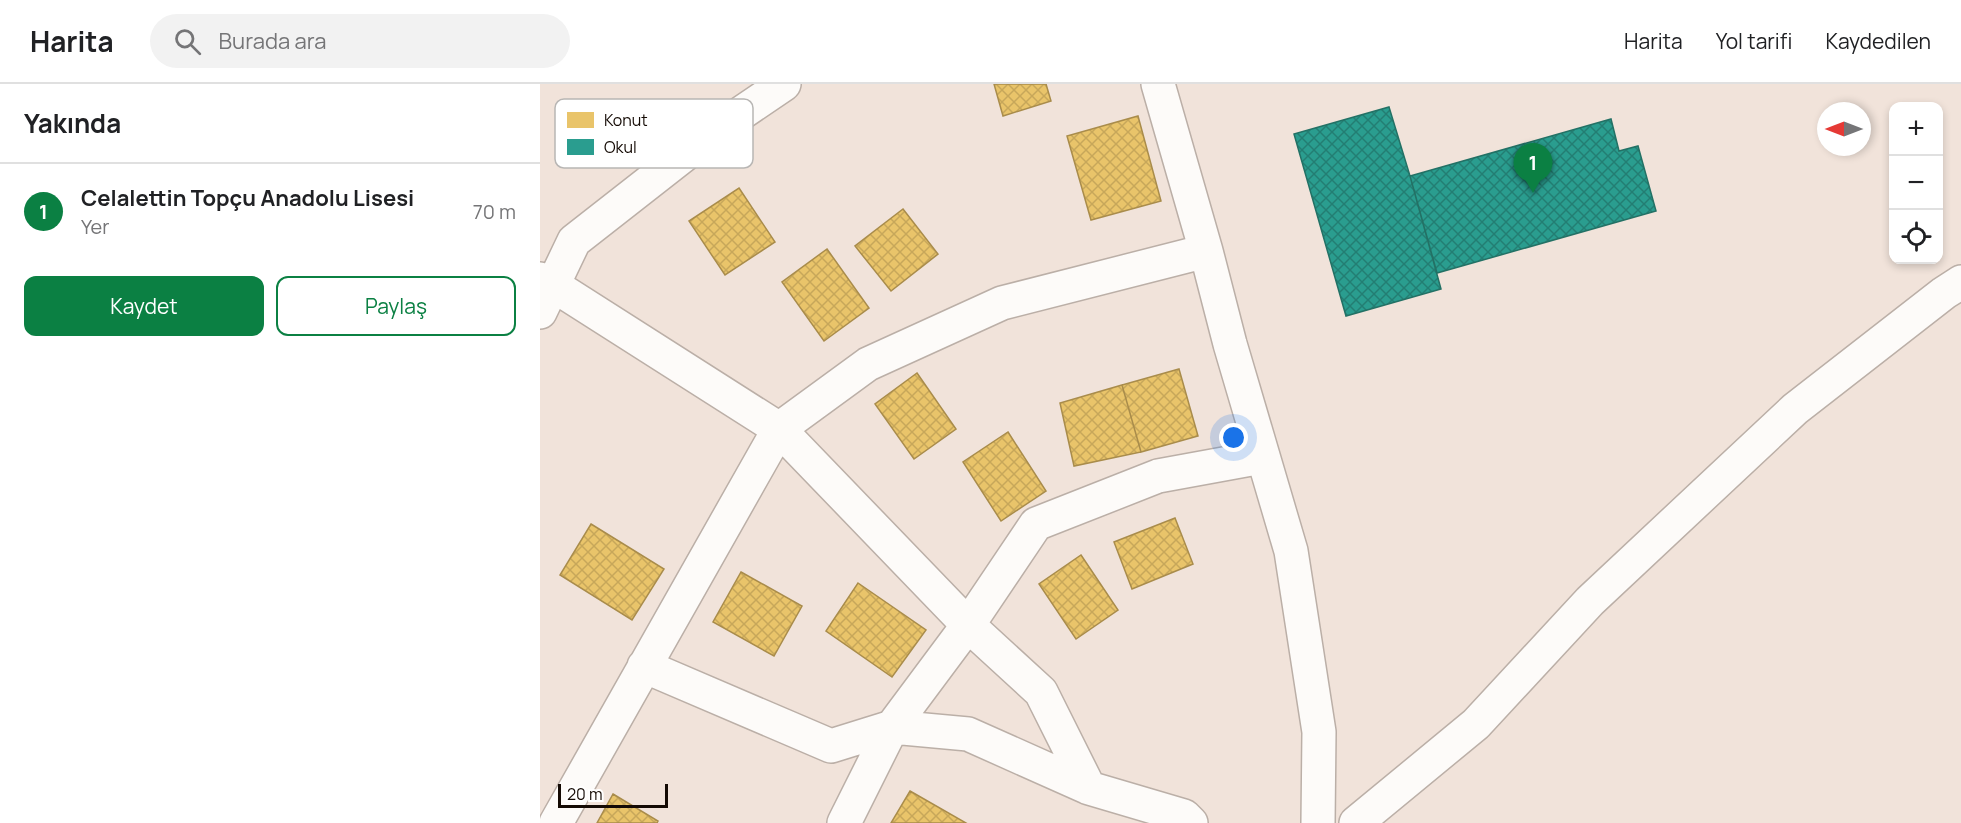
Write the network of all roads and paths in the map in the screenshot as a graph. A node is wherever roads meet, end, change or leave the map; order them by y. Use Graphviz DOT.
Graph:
graph roads {
  1 [pos="784,84"];
  2 [pos="1158,84"];
  3 [pos="753,105"];
  4 [pos="667,168"];
  5 [pos="1206,251"];
  6 [pos="1961,282"];
  7 [pos="544,292"];
  8 [pos="778,429"];
  9 [pos="1262,457"];
  10 [pos="968,625"];
  11 [pos="644,666"];
  12 [pos="892,727"];
  13 [pos="1089,788"];
  14 [pos="556,823"];
  15 [pos="844,823"];
  16 [pos="1191,823"];
  17 [pos="1318,823"];
  18 [pos="1356,823"];
  1 -- 3 [label="street"];
  2 -- 5 [label="street"];
  4 -- 7 [label="street"];
  5 -- 8 [label="street"];
  5 -- 9 [label="street"];
  6 -- 18 [label="street"];
  7 -- 8 [label="street"];
  8 -- 10 [label="street"];
  8 -- 11 [label="street"];
  9 -- 10 [label="street"];
  9 -- 17 [label="street"];
  10 -- 12 [label="street"];
  10 -- 13 [label="street"];
  11 -- 12 [label="street"];
  11 -- 14 [label="street"];
  12 -- 13 [label="street"];
  12 -- 15 [label="street"];
  13 -- 16 [label="street"];
}
